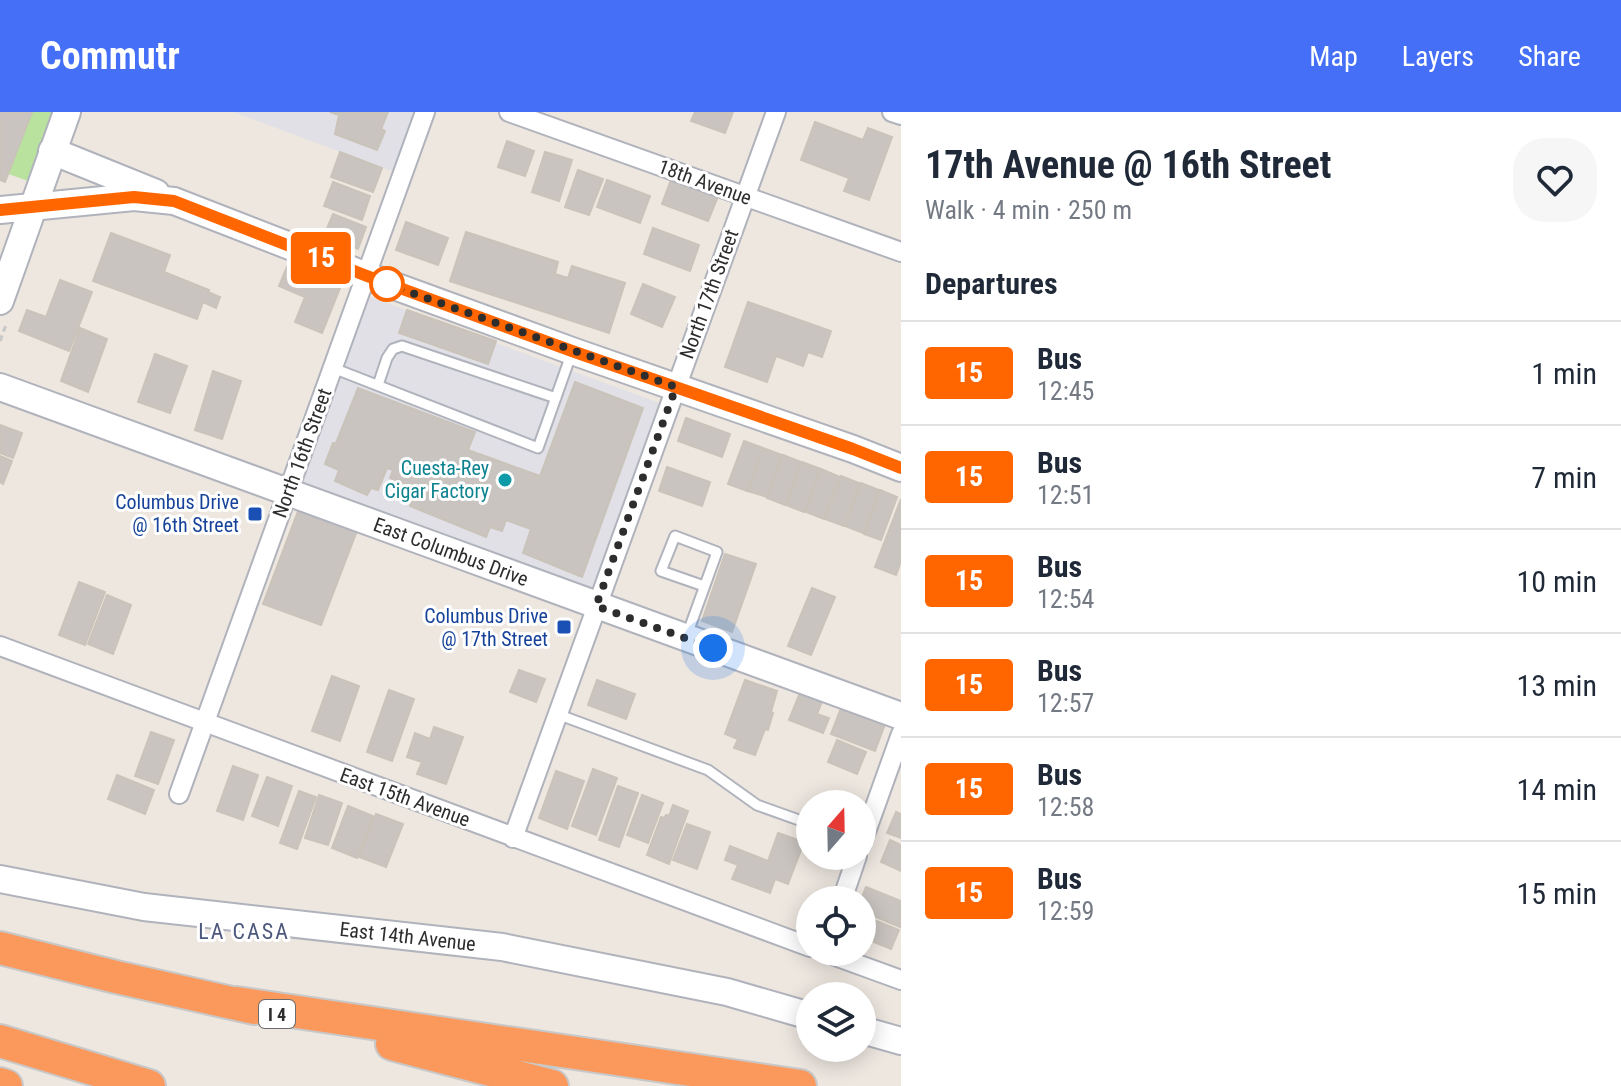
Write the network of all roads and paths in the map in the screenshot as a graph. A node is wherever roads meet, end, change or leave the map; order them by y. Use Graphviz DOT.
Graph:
graph roads {
  1 [pos="67,112"];
  2 [pos="425,112"];
  3 [pos="509,112"];
  4 [pos="776,112"];
  5 [pos="892,112"];
  6 [pos="901,115"];
  7 [pos="52,151"];
  8 [pos="745,196"];
  9 [pos="174,201"];
  10 [pos="35,206"];
  11 [pos="0,210"];
  12 [pos="901,252"];
  13 [pos="367,276"];
  14 [pos="0,301"];
  15 [pos="572,351"];
  16 [pos="333,368"];
  17 [pos="378,385"];
  18 [pos="0,387"];
  19 [pos="676,387"];
  20 [pos="556,398"];
  21 [pos="901,468"];
  22 [pos="289,490"];
  23 [pos="704,586"];
  24 [pos="596,606"];
  25 [pos="686,639"];
  26 [pos="0,646"];
  27 [pos="557,714"];
  28 [pos="901,716"];
  29 [pos="204,722"];
  30 [pos="901,734"];
  31 [pos="179,794"];
  32 [pos="876,804"];
  33 [pos="796,819"];
  34 [pos="513,838"];
  35 [pos="0,879"];
  36 [pos="796,942"];
  37 [pos="0,948"];
  38 [pos="862,966"];
  39 [pos="901,980"];
  40 [pos="236,1003"];
  41 [pos="796,1012"];
  42 [pos="876,1034"];
  43 [pos="0,1041"];
  44 [pos="901,1041"];
  45 [pos="0,1084"];
  46 [pos="6,1086"];
  47 [pos="149,1086"];
  48 [pos="552,1086"];
  49 [pos="800,1086"];
  1 -- 7 [label="main road"];
  2 -- 13 [label="street, North 16th Street"];
  3 -- 8 [label="street, 18th Avenue"];
  4 -- 8 [label="street, North 17th Street"];
  5 -- 6 [label="street"];
  7 -- 9 [label="main road"];
  7 -- 10 [label="main road"];
  8 -- 12 [label="street, 18th Avenue"];
  8 -- 19 [label="street, North 17th Street"];
  9 -- 10 [label="main road"];
  9 -- 13 [label="main road"];
  10 -- 11 [label="main road"];
  10 -- 14 [label="main road"];
  13 -- 15 [label="main road"];
  13 -- 16 [label="street, North 16th Street"];
  15 -- 19 [label="main road"];
  15 -- 20 [label="lane"];
  16 -- 17 [label="lane"];
  16 -- 22 [label="street, North 16th Street"];
  17 -- 20 [label="lane"];
  17 -- 20 [label="lane"];
  18 -- 22 [label="main road, East Columbus Drive"];
  19 -- 21 [label="main road"];
  19 -- 24 [label="street, North 17th Street"];
  22 -- 24 [label="main road, East Columbus Drive"];
  22 -- 29 [label="street, North 16th Street"];
  23 -- 23 [label="lane"];
  23 -- 25 [label="lane"];
  24 -- 25 [label="main road, East Columbus Drive"];
  24 -- 27 [label="street, North 17th Street"];
  25 -- 28 [label="main road, East Columbus Drive"];
  26 -- 29 [label="street, East 15th Avenue"];
  27 -- 33 [label="lane"];
  27 -- 34 [label="street, North 17th Street"];
  29 -- 31 [label="street, North 16th Street"];
  29 -- 34 [label="street, East 15th Avenue"];
  30 -- 32 [label="street"];
  34 -- 36 [label="street, East 15th Avenue"];
  35 -- 41 [label="main road, East 14th Avenue"];
  37 -- 40 [label="highway, I 4"];
  38 -- 39 [label="street"];
  40 -- 48 [label="highway, I 4"];
  40 -- 49 [label="highway"];
  42 -- 44 [label="main road"];
  43 -- 47 [label="highway"];
  45 -- 46 [label="highway"];
}
